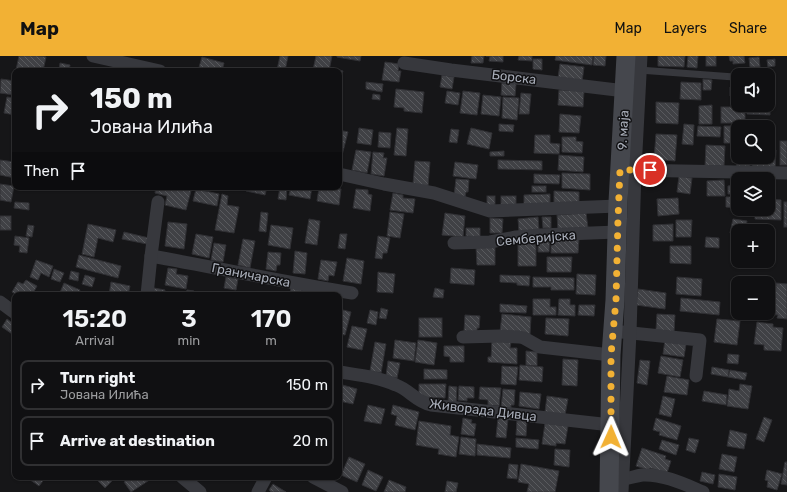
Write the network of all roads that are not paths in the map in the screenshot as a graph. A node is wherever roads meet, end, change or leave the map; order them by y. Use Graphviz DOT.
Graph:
graph roads {
  1 [pos="93,56"];
  2 [pos="641,56"];
  3 [pos="404,63"];
  4 [pos="631,65"];
  5 [pos="147,68"];
  6 [pos="731,77"];
  7 [pos="625,91"];
  8 [pos="628,170"];
  9 [pos="787,173"];
  10 [pos="342,175"];
  11 [pos="158,202"];
  12 [pos="618,206"];
  13 [pos="617,232"];
  14 [pos="454,243"];
  15 [pos="151,256"];
  16 [pos="147,292"];
  17 [pos="352,293"];
  18 [pos="0,302"];
  19 [pos="12,311"];
  20 [pos="621,332"];
  21 [pos="463,338"];
  22 [pos="611,355"];
  23 [pos="342,373"];
  24 [pos="696,376"];
  25 [pos="611,425"];
  26 [pos="186,480"];
  27 [pos="264,480"];
  28 [pos="320,480"];
  29 [pos="623,485"];
  30 [pos="200,492"];
  31 [pos="258,492"];
  32 [pos="342,492"];
  33 [pos="609,492"];
  34 [pos="703,492"];
  1 -- 5 [label="street"];
  2 -- 4 [label="street"];
  3 -- 7 [label="street, Борска"];
  4 -- 6 [label="lane"];
  4 -- 7 [label="main road, 9. маја"];
  4 -- 8 [label="street"];
  7 -- 8 [label="main road, 9. маја"];
  8 -- 9 [label="street"];
  8 -- 12 [label="main road, 9. маја"];
  8 -- 20 [label="street"];
  10 -- 12 [label="street"];
  11 -- 15 [label="street"];
  12 -- 13 [label="main road, 9. маја"];
  13 -- 14 [label="street, Семберијска"];
  13 -- 20 [label="main road, 9. маја"];
  15 -- 16 [label="street"];
  15 -- 17 [label="street, Граничарска"];
  18 -- 19 [label="street"];
  20 -- 22 [label="main road, 9. маја"];
  20 -- 24 [label="street"];
  20 -- 29 [label="street"];
  21 -- 22 [label="street"];
  22 -- 25 [label="main road, 9. маја"];
  23 -- 25 [label="street, Живорада Дивца"];
  25 -- 33 [label="main road, 9. маја"];
  26 -- 30 [label="street"];
  27 -- 31 [label="street"];
  28 -- 32 [label="street"];
  29 -- 34 [label="street"];
}
